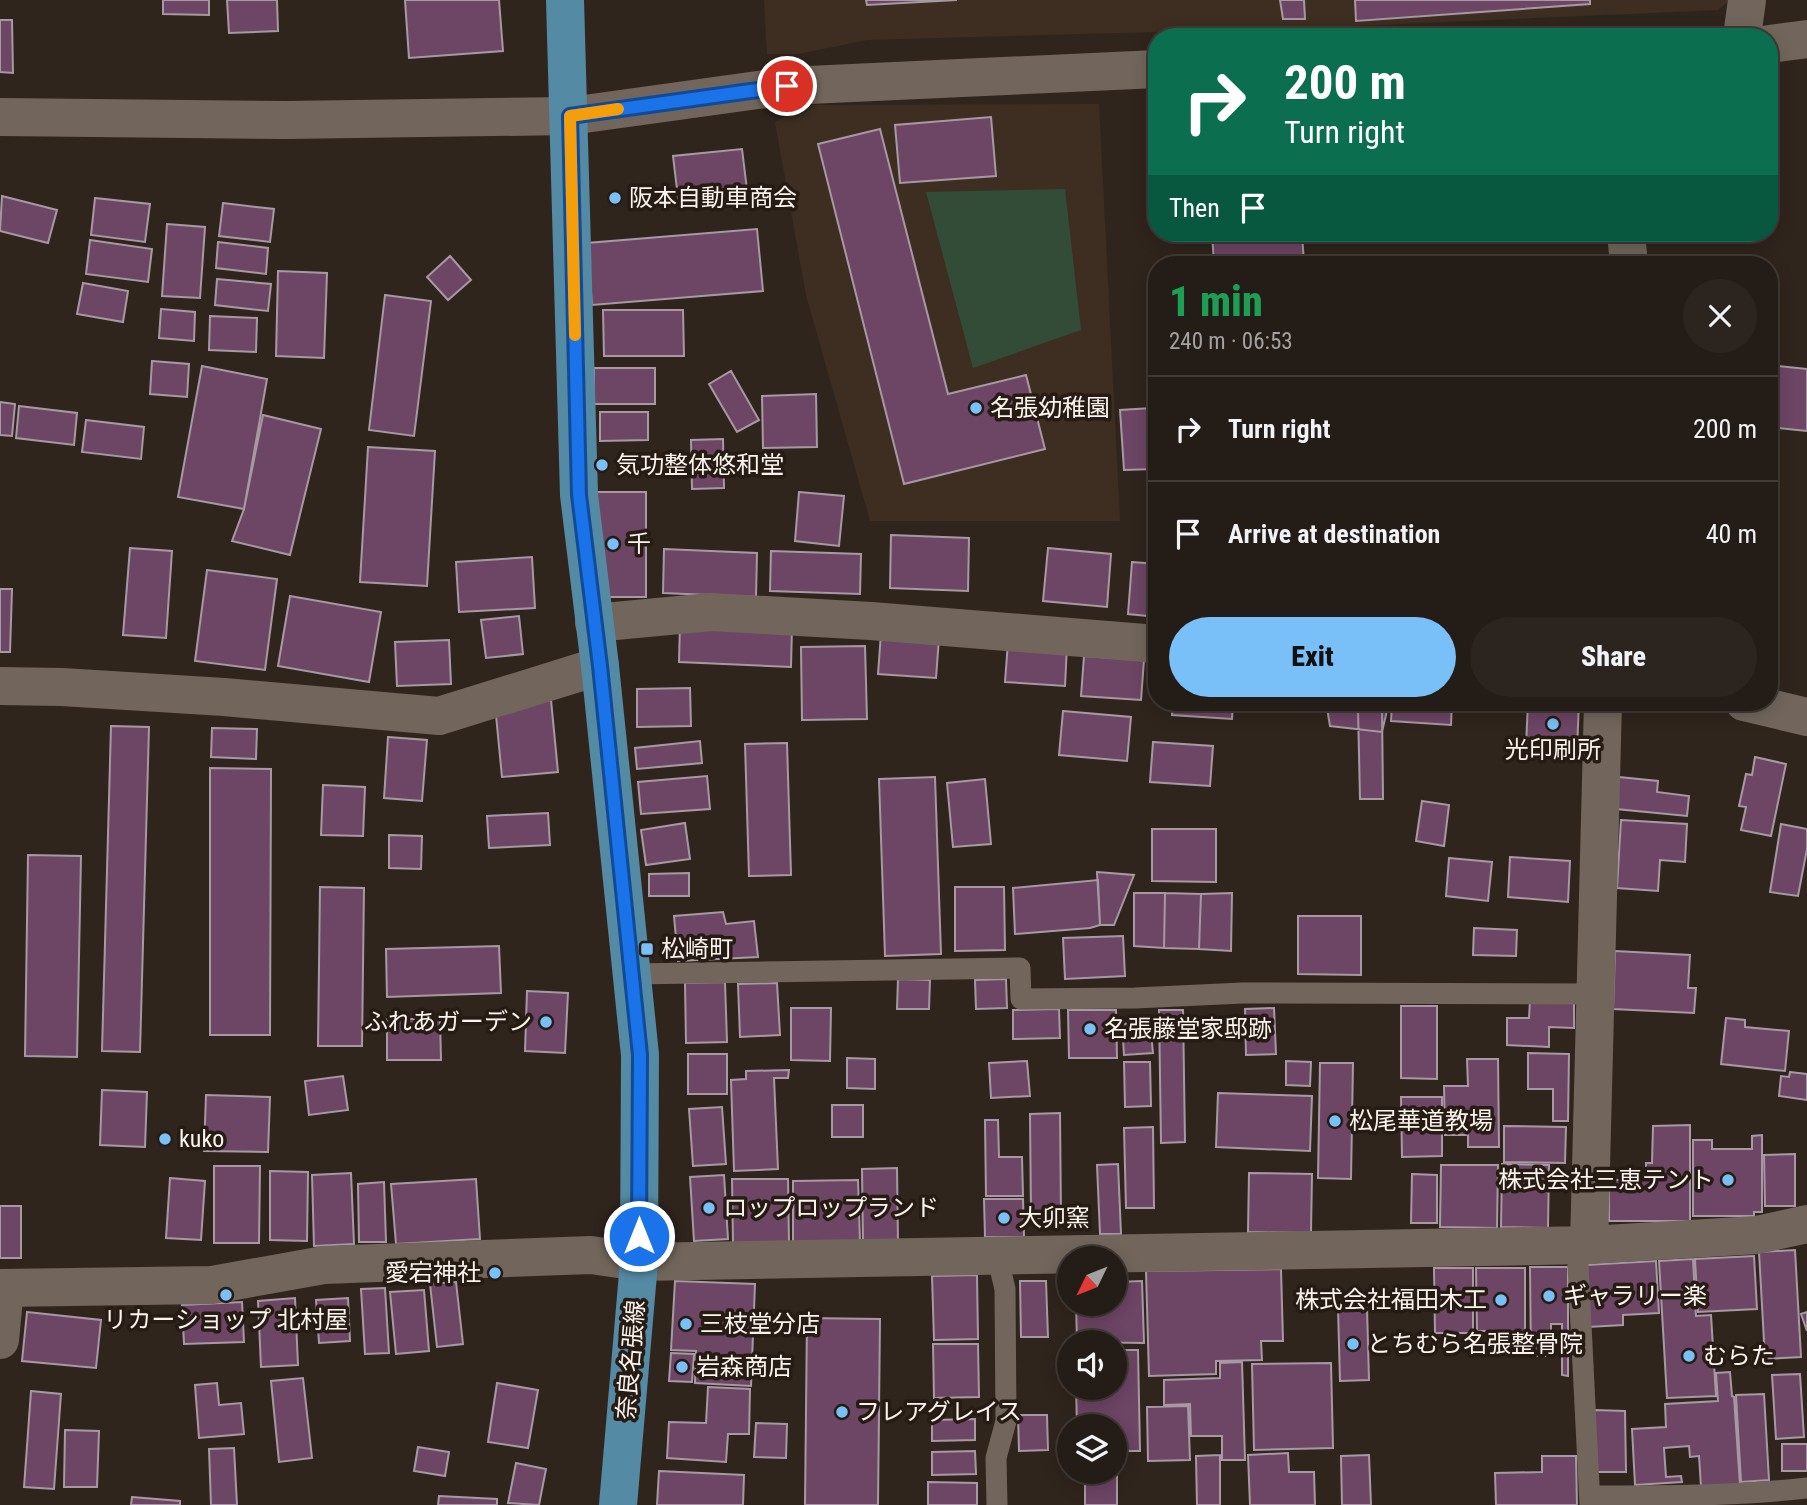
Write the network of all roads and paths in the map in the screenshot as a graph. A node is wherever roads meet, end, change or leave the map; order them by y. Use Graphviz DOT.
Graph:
graph roads {
  1 [pos="565,0"];
  2 [pos="1747,0"];
  3 [pos="1743,28"];
  4 [pos="1807,39"];
  5 [pos="1778,43"];
  6 [pos="1148,69"];
  7 [pos="570,116"];
  8 [pos="0,117"];
  9 [pos="594,623"];
  10 [pos="1148,643"];
  11 [pos="600,666"];
  12 [pos="0,686"];
  13 [pos="1778,710"];
  14 [pos="1603,711"];
  15 [pos="1807,717"];
  16 [pos="631,974"];
  17 [pos="1594,994"];
  18 [pos="1806,1226"];
  19 [pos="1583,1245"];
  20 [pos="997,1255"];
  21 [pos="639,1262"];
  22 [pos="2,1288"];
  23 [pos="0,1340"];
  24 [pos="1807,1488"];
  25 [pos="1590,1501"];
  26 [pos="618,1505"];
  27 [pos="997,1505"];
  1 -- 7 [label="main road, 奈良名張線"];
  2 -- 3 [label="street"];
  4 -- 5 [label="street"];
  6 -- 7 [label="street"];
  7 -- 8 [label="street"];
  7 -- 9 [label="main road, 奈良名張線"];
  9 -- 10 [label="street"];
  9 -- 11 [label="main road, 奈良名張線"];
  11 -- 12 [label="street"];
  11 -- 16 [label="main road, 奈良名張線"];
  13 -- 15 [label="street"];
  14 -- 17 [label="street"];
  16 -- 17 [label="lane"];
  16 -- 21 [label="main road, 奈良名張線"];
  17 -- 19 [label="street"];
  18 -- 19 [label="street"];
  19 -- 20 [label="street"];
  19 -- 25 [label="lane"];
  20 -- 21 [label="street"];
  20 -- 27 [label="lane"];
  21 -- 22 [label="street"];
  21 -- 26 [label="main road, 奈良名張線"];
  22 -- 23 [label="street"];
  24 -- 25 [label="lane"];
}
